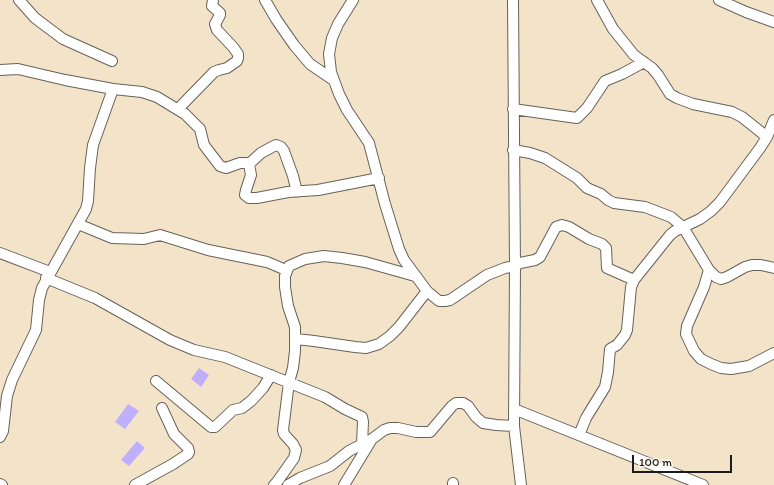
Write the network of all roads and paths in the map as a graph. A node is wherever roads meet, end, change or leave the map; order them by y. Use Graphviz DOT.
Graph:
graph roads {
  1 [pos="19,0"];
  2 [pos="213,0"];
  3 [pos="265,0"];
  4 [pos="353,0"];
  5 [pos="512,0"];
  6 [pos="597,0"];
  7 [pos="719,0"];
  8 [pos="774,22"];
  9 [pos="112,61"];
  10 [pos="644,62"];
  11 [pos="0,70"];
  12 [pos="332,79"];
  13 [pos="113,89"];
  14 [pos="178,108"];
  15 [pos="513,109"];
  16 [pos="774,120"];
  17 [pos="766,137"];
  18 [pos="513,150"];
  19 [pos="249,164"];
  20 [pos="379,178"];
  21 [pos="297,192"];
  22 [pos="78,224"];
  23 [pos="683,227"];
  24 [pos="0,253"];
  25 [pos="515,266"];
  26 [pos="774,268"];
  27 [pos="286,270"];
  28 [pos="709,270"];
  29 [pos="48,275"];
  30 [pos="415,276"];
  31 [pos="634,280"];
  32 [pos="427,291"];
  33 [pos="296,339"];
  34 [pos="774,353"];
  35 [pos="271,375"];
  36 [pos="156,381"];
  37 [pos="288,382"];
  38 [pos="162,408"];
  39 [pos="514,409"];
  40 [pos="514,426"];
  41 [pos="579,435"];
  42 [pos="0,437"];
  43 [pos="372,439"];
  44 [pos="362,444"];
  45 [pos="277,484"];
  46 [pos="135,485"];
  47 [pos="288,485"];
  48 [pos="344,485"];
  49 [pos="521,485"];
  50 [pos="702,485"];
  1 -- 9 [label="street"];
  2 -- 14 [label="street"];
  3 -- 12 [label="street"];
  4 -- 12 [label="street"];
  5 -- 15 [label="street"];
  6 -- 10 [label="street"];
  7 -- 8 [label="street"];
  10 -- 15 [label="street"];
  10 -- 17 [label="street"];
  11 -- 13 [label="street"];
  12 -- 20 [label="street"];
  13 -- 14 [label="street"];
  13 -- 22 [label="street"];
  14 -- 19 [label="street"];
  15 -- 18 [label="street"];
  16 -- 17 [label="street"];
  17 -- 23 [label="street"];
  18 -- 23 [label="street"];
  18 -- 25 [label="street"];
  19 -- 21 [label="street"];
  19 -- 21 [label="street"];
  20 -- 21 [label="street"];
  20 -- 30 [label="street"];
  22 -- 27 [label="street"];
  22 -- 29 [label="street"];
  23 -- 28 [label="street"];
  23 -- 31 [label="street"];
  24 -- 29 [label="street"];
  25 -- 31 [label="street"];
  25 -- 32 [label="street"];
  25 -- 39 [label="street"];
  26 -- 28 [label="street"];
  27 -- 30 [label="street"];
  27 -- 33 [label="street"];
  28 -- 34 [label="street"];
  29 -- 35 [label="street"];
  29 -- 42 [label="street"];
  30 -- 32 [label="street"];
  31 -- 41 [label="street"];
  32 -- 33 [label="street"];
  33 -- 37 [label="street"];
  35 -- 36 [label="street"];
  35 -- 37 [label="street"];
  37 -- 44 [label="street"];
  37 -- 45 [label="street"];
  38 -- 46 [label="street"];
  39 -- 40 [label="street"];
  39 -- 41 [label="street"];
  40 -- 43 [label="street"];
  40 -- 49 [label="street"];
  41 -- 50 [label="street"];
  43 -- 44 [label="street"];
  43 -- 48 [label="street"];
  44 -- 47 [label="street"];
}
